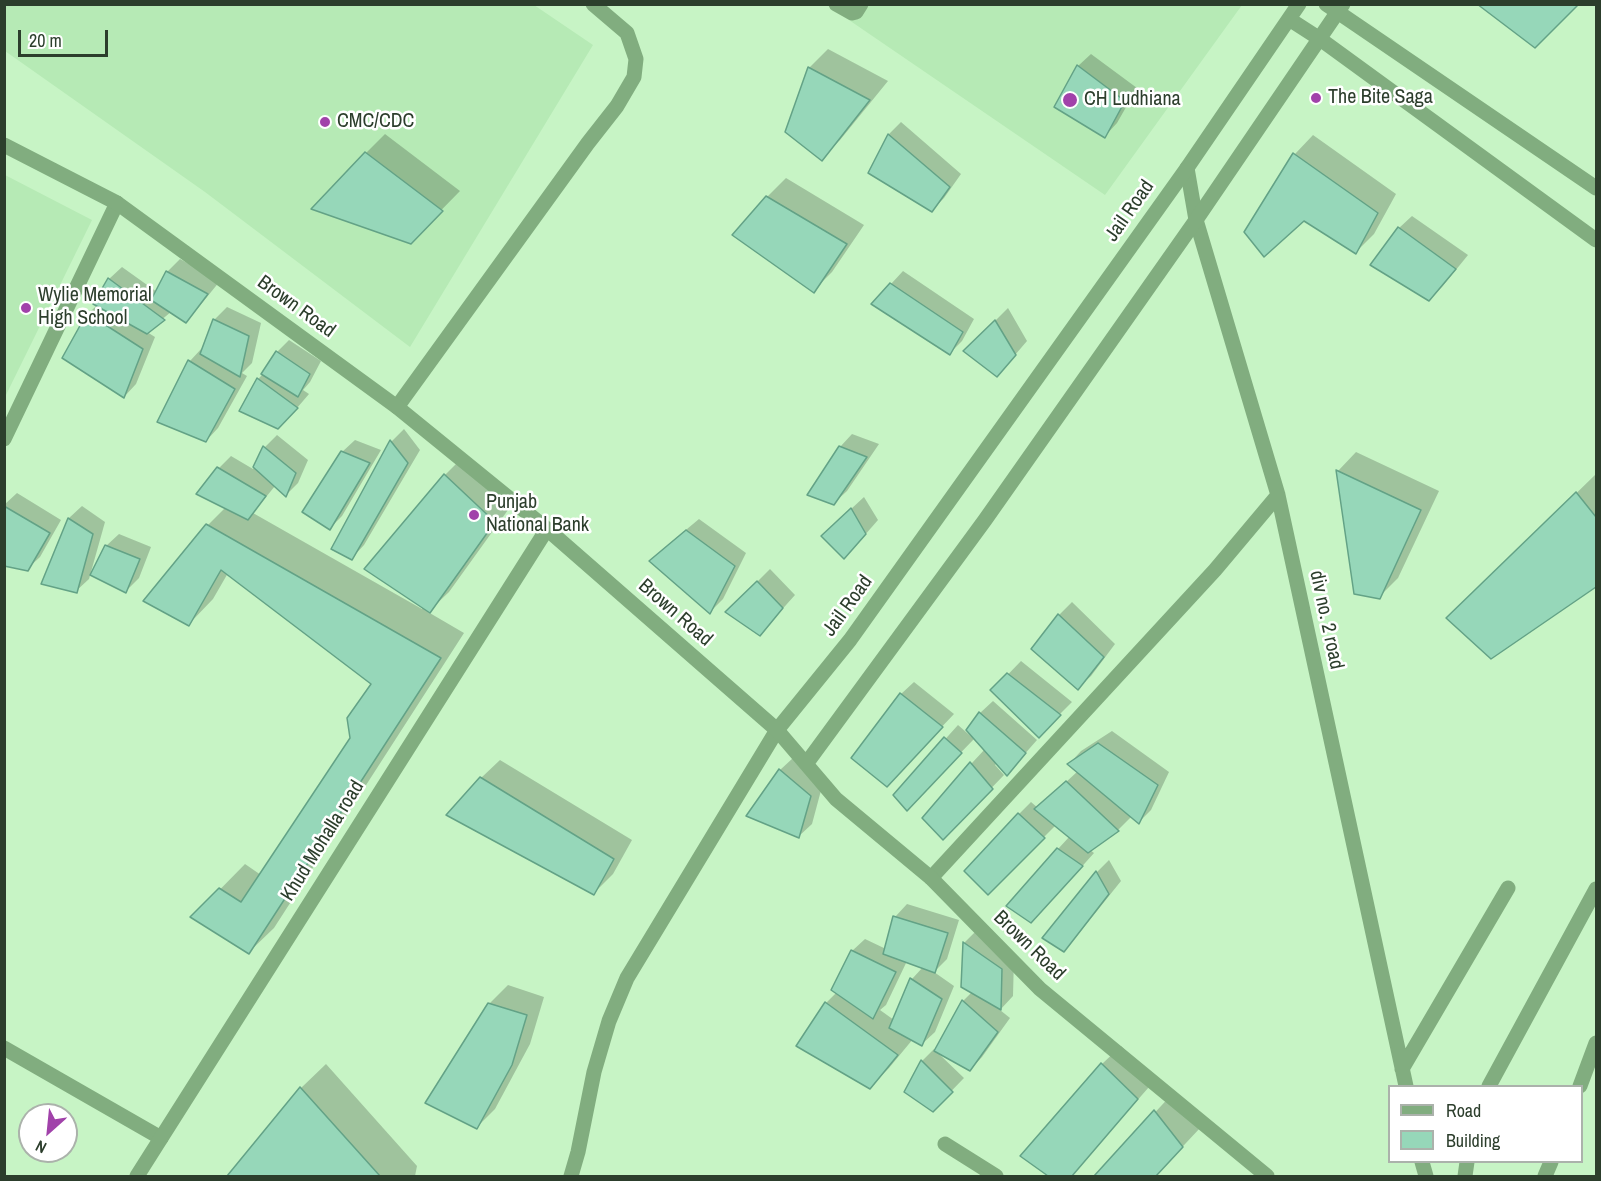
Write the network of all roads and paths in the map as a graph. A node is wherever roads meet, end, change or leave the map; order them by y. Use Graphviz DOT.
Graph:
graph roads {
  1 [pos="593,4"];
  2 [pos="836,4"];
  3 [pos="861,4"];
  4 [pos="1299,4"];
  5 [pos="1336,7"];
  6 [pos="1289,18"];
  7 [pos="1320,39"];
  8 [pos="4,145"];
  9 [pos="1186,168"];
  10 [pos="1596,188"];
  11 [pos="117,203"];
  12 [pos="1196,220"];
  13 [pos="1596,240"];
  14 [pos="397,407"];
  15 [pos="4,440"];
  16 [pos="1278,495"];
  17 [pos="547,529"];
  18 [pos="777,730"];
  19 [pos="806,764"];
  20 [pos="930,878"];
  21 [pos="1508,888"];
  22 [pos="1596,889"];
  23 [pos="1596,1043"];
  24 [pos="4,1048"];
  25 [pos="1402,1069"];
  26 [pos="1406,1085"];
  27 [pos="1490,1085"];
  28 [pos="1580,1085"];
  29 [pos="161,1138"];
  30 [pos="945,1144"];
  31 [pos="137,1176"];
  32 [pos="571,1176"];
  33 [pos="996,1176"];
  34 [pos="1267,1176"];
  1 -- 14 [label="street"];
  2 -- 3 [label="street"];
  4 -- 6 [label="street, Jail Road"];
  5 -- 7 [label="street"];
  5 -- 10 [label="street"];
  6 -- 7 [label="street"];
  6 -- 9 [label="street, Jail Road"];
  7 -- 12 [label="street"];
  7 -- 13 [label="street"];
  8 -- 11 [label="street, Brown Road"];
  9 -- 12 [label="street, div no. 2 road"];
  9 -- 18 [label="street, Jail Road"];
  11 -- 14 [label="street, Brown Road"];
  11 -- 15 [label="street"];
  12 -- 16 [label="street, div no. 2 road"];
  12 -- 19 [label="street"];
  14 -- 17 [label="street, Brown Road"];
  16 -- 20 [label="street"];
  16 -- 25 [label="street, div no. 2 road"];
  17 -- 18 [label="street, Brown Road"];
  17 -- 29 [label="street, Khud Mohalla road"];
  18 -- 19 [label="street, Brown Road"];
  18 -- 32 [label="street, Jail Road"];
  19 -- 20 [label="street, Brown Road"];
  20 -- 34 [label="street, Brown Road"];
  21 -- 25 [label="street"];
  22 -- 27 [label="street"];
  23 -- 28 [label="street"];
  24 -- 29 [label="street"];
  25 -- 26 [label="street, div no. 2 road"];
  29 -- 31 [label="street, Khud Mohalla road"];
  30 -- 33 [label="street"];
}
